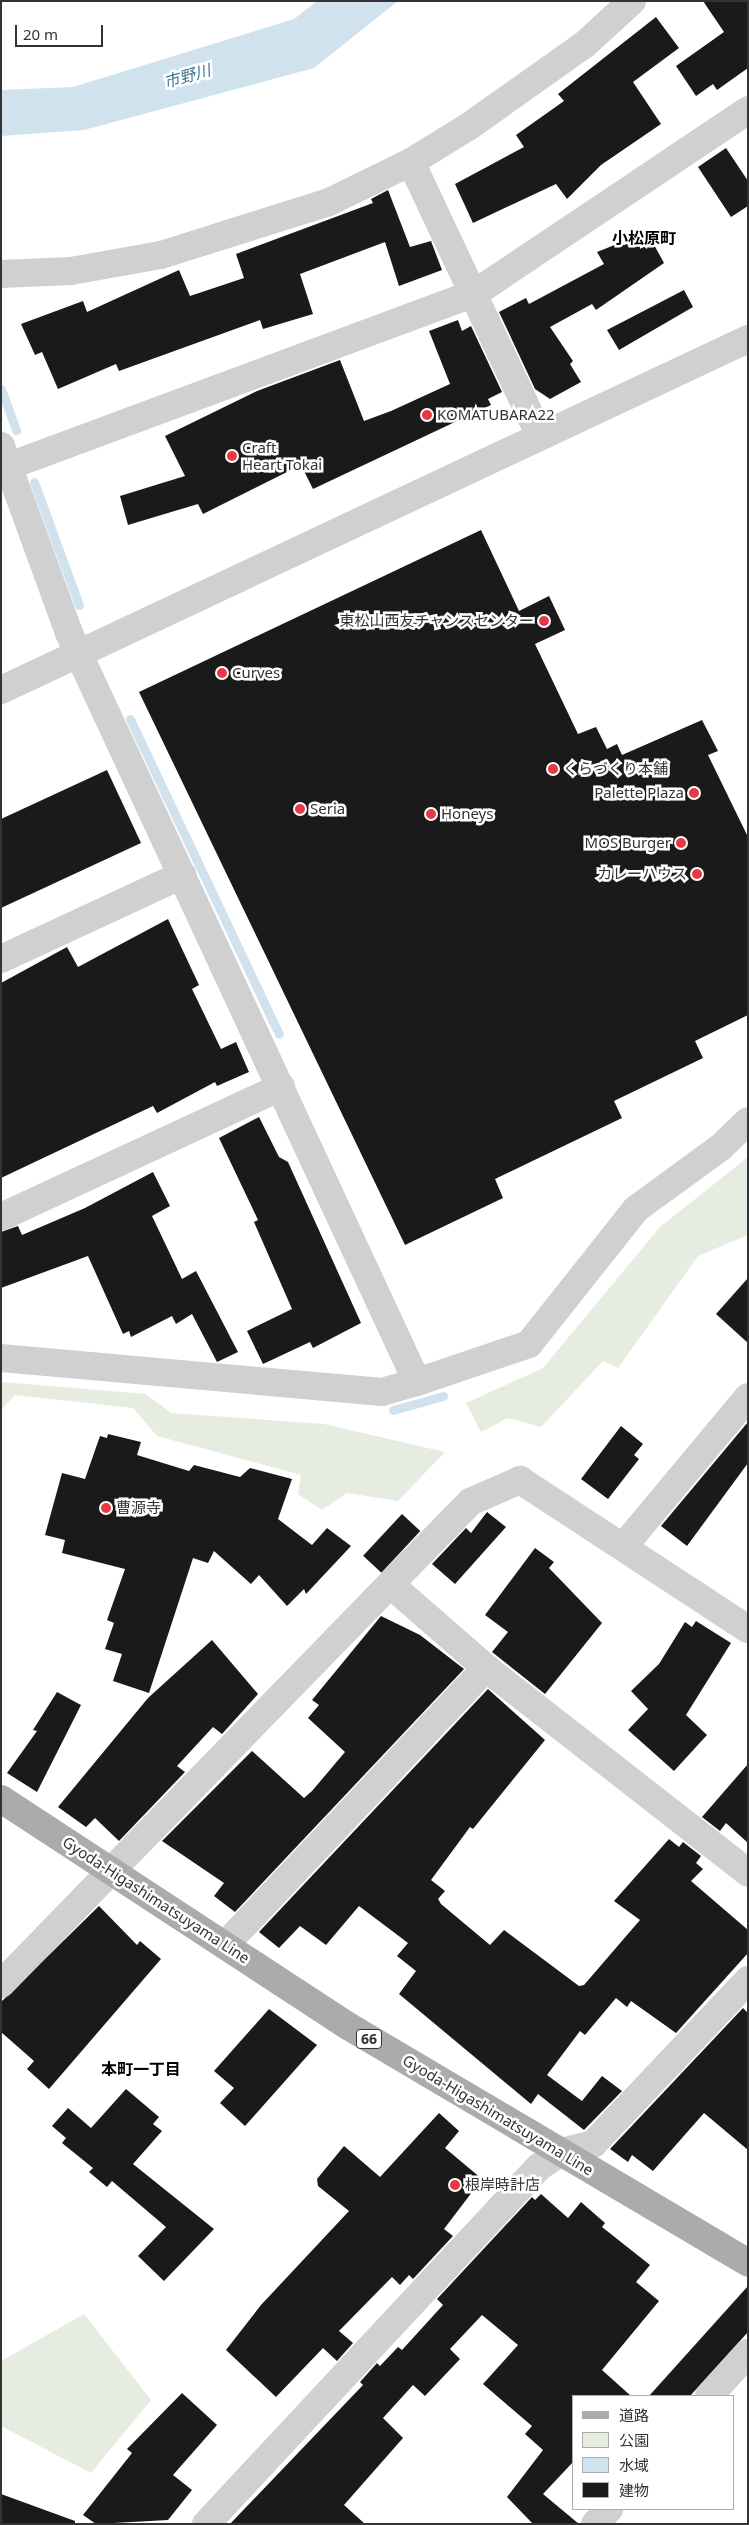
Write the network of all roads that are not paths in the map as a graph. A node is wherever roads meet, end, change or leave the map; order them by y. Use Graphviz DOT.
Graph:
graph roads {
  1 [pos="632,1"];
  2 [pos="748,110"];
  3 [pos="411,162"];
  4 [pos="1,274"];
  5 [pos="475,292"];
  6 [pos="748,339"];
  7 [pos="540,436"];
  8 [pos="4,460"];
  9 [pos="80,652"];
  10 [pos="1,690"];
  11 [pos="182,875"];
  12 [pos="1,959"];
  13 [pos="281,1087"];
  14 [pos="748,1121"];
  15 [pos="1,1217"];
  16 [pos="1,1358"];
  17 [pos="417,1382"];
  18 [pos="748,1397"];
  19 [pos="623,1547"];
  20 [pos="390,1585"];
  21 [pos="748,1629"];
  22 [pos="486,1668"];
  23 [pos="1,1799"];
  24 [pos="112,1870"];
  25 [pos="748,1873"];
  26 [pos="225,1945"];
  27 [pos="748,1980"];
  28 [pos="1,1984"];
  29 [pos="561,2152"];
  30 [pos="748,2263"];
  31 [pos="748,2353"];
  32 [pos="710,2395"];
  33 [pos="608,2510"];
  34 [pos="206,2524"];
  35 [pos="595,2524"];
  1 -- 3 [label="street"];
  2 -- 5 [label="street"];
  3 -- 4 [label="street"];
  3 -- 5 [label="street"];
  5 -- 7 [label="street"];
  5 -- 8 [label="street"];
  6 -- 7 [label="street"];
  7 -- 9 [label="street"];
  8 -- 9 [label="street"];
  9 -- 10 [label="street"];
  9 -- 11 [label="street"];
  11 -- 12 [label="street"];
  11 -- 13 [label="street"];
  13 -- 15 [label="street"];
  13 -- 17 [label="street"];
  14 -- 17 [label="street"];
  16 -- 17 [label="street"];
  18 -- 19 [label="street"];
  19 -- 20 [label="street"];
  19 -- 21 [label="street"];
  20 -- 22 [label="street"];
  20 -- 24 [label="street"];
  22 -- 25 [label="street"];
  22 -- 26 [label="street"];
  23 -- 24 [label="main road, Gyoda-Higashimatsuyama Line / 66"];
  24 -- 26 [label="main road, Gyoda-Higashimatsuyama Line / 66"];
  24 -- 28 [label="street"];
  26 -- 29 [label="main road, Gyoda-Higashimatsuyama Line / 66"];
  27 -- 29 [label="street"];
  29 -- 30 [label="main road, Gyoda-Higashimatsuyama Line / 66"];
  29 -- 34 [label="street"];
  31 -- 32 [label="street"];
  33 -- 35 [label="street"];
}
